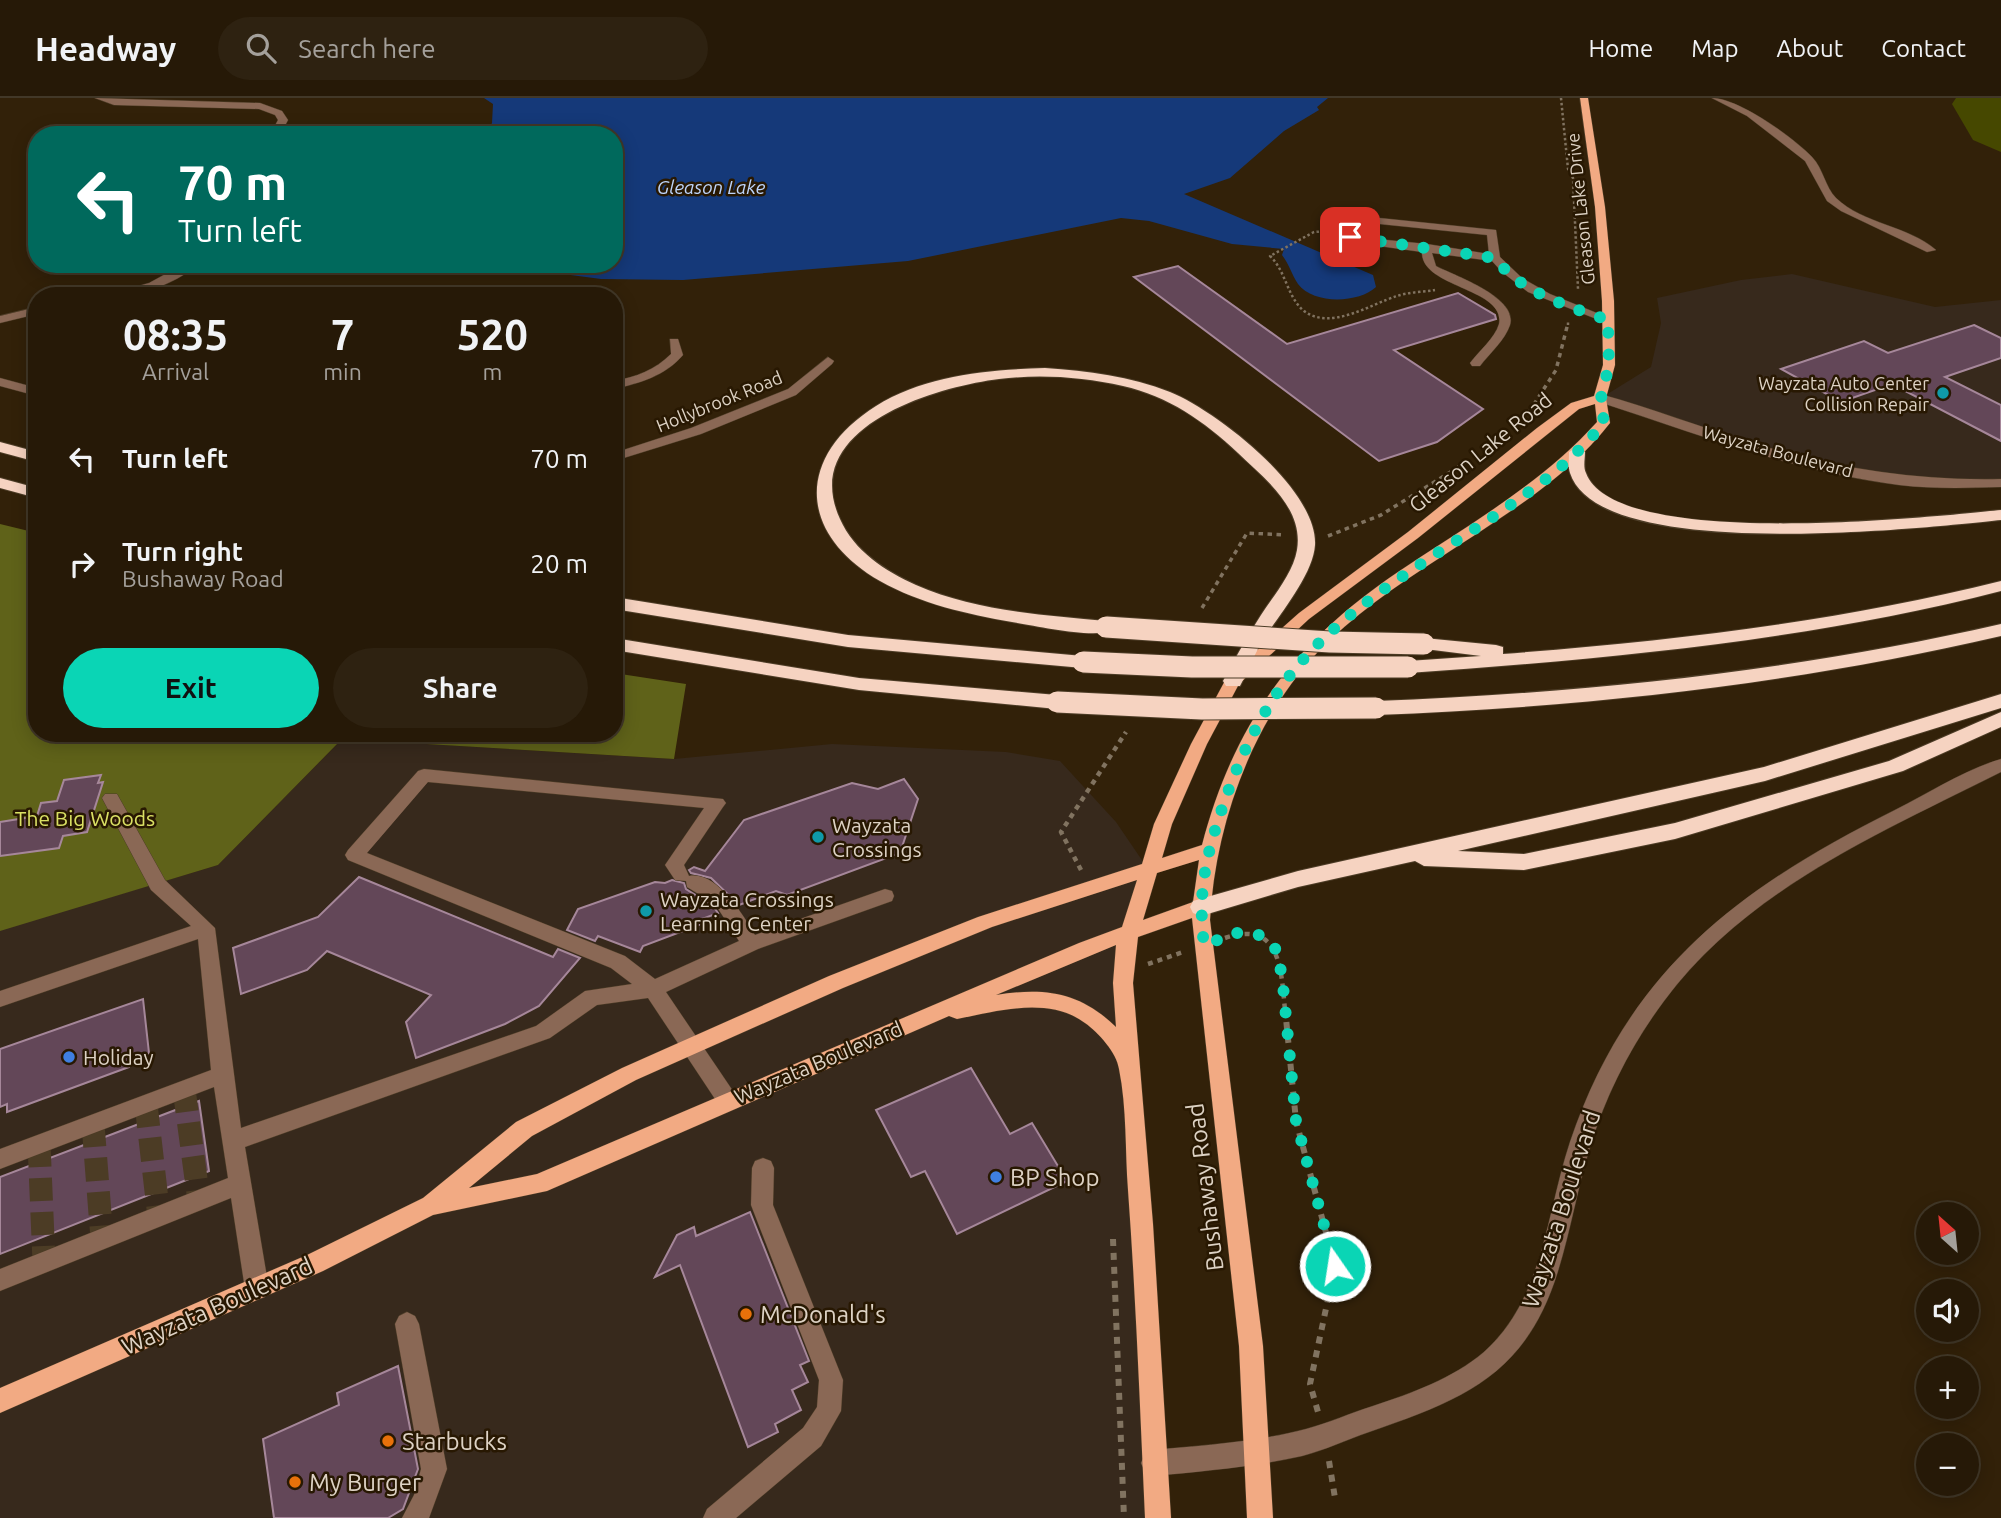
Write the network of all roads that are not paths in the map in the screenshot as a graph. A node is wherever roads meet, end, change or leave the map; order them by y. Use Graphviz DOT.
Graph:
graph roads {
  1 [pos="99,98"];
  2 [pos="1584,98"];
  3 [pos="1716,98"];
  4 [pos="280,126"];
  5 [pos="1427,247"];
  6 [pos="1931,250"];
  7 [pos="1495,258"];
  8 [pos="177,273"];
  9 [pos="148,287"];
  10 [pos="28,312"];
  11 [pos="0,320"];
  12 [pos="1608,320"];
  13 [pos="674,342"];
  14 [pos="828,362"];
  15 [pos="1476,363"];
  16 [pos="0,382"];
  17 [pos="623,382"];
  18 [pos="28,390"];
  19 [pos="1601,398"];
  20 [pos="0,447"];
  21 [pos="1577,452"];
  22 [pos="623,454"];
  23 [pos="28,455"];
  24 [pos="0,483"];
  25 [pos="2001,484"];
  26 [pos="28,491"];
  27 [pos="2001,515"];
  28 [pos="2001,586"];
  29 [pos="623,604"];
  30 [pos="2001,630"];
  31 [pos="623,645"];
  32 [pos="1557,657"];
  33 [pos="1233,681"];
  34 [pos="2001,701"];
  35 [pos="2001,719"];
  36 [pos="2001,765"];
  37 [pos="111,798"];
  38 [pos="1208,850"];
  39 [pos="1401,856"];
  40 [pos="1148,869"];
  41 [pos="885,896"];
  42 [pos="1201,907"];
  43 [pos="205,928"];
  44 [pos="1131,929"];
  45 [pos="751,944"];
  46 [pos="653,989"];
  47 [pos="0,999"];
  48 [pos="922,1017"];
  49 [pos="693,1045"];
  50 [pos="1130,1066"];
  51 [pos="222,1075"];
  52 [pos="728,1101"];
  53 [pos="233,1141"];
  54 [pos="0,1159"];
  55 [pos="763,1168"];
  56 [pos="240,1184"];
  57 [pos="431,1205"];
  58 [pos="0,1280"];
  59 [pos="257,1289"];
  60 [pos="407,1324"];
  61 [pos="0,1401"];
  62 [pos="1256,1453"];
  63 [pos="1154,1463"];
  64 [pos="415,1518"];
  65 [pos="716,1518"];
  66 [pos="1158,1518"];
  67 [pos="1260,1518"];
  1 -- 4 [label="street"];
  2 -- 12 [label="main road, Gleason Lake Drive"];
  3 -- 6 [label="street"];
  5 -- 7 [label="street"];
  5 -- 7 [label="street"];
  5 -- 15 [label="street"];
  7 -- 12 [label="street"];
  8 -- 9 [label="street"];
  10 -- 11 [label="street"];
  12 -- 19 [label="main road, Gleason Lake Drive"];
  13 -- 17 [label="street"];
  14 -- 22 [label="street, Hollybrook Road"];
  16 -- 18 [label="street"];
  19 -- 21 [label="main road"];
  19 -- 25 [label="street, Wayzata Boulevard"];
  19 -- 33 [label="main road, Gleason Lake Road"];
  20 -- 23 [label="highway"];
  21 -- 27 [label="highway"];
  21 -- 38 [label="main road"];
  24 -- 26 [label="highway"];
  28 -- 32 [label="highway"];
  29 -- 32 [label="highway, bridge"];
  30 -- 31 [label="highway, bridge"];
  32 -- 33 [label="highway, bridge"];
  33 -- 40 [label="main road, Gleason Lake Road"];
  34 -- 39 [label="highway"];
  35 -- 39 [label="highway"];
  36 -- 62 [label="street, Wayzata Boulevard"];
  37 -- 43 [label="street"];
  38 -- 40 [label="main road, Wayzata Boulevard"];
  38 -- 42 [label="main road, Bushaway Road"];
  39 -- 42 [label="highway"];
  40 -- 44 [label="main road"];
  40 -- 49 [label="main road, Wayzata Boulevard"];
  41 -- 45 [label="street"];
  42 -- 44 [label="main road, Wayzata Boulevard"];
  42 -- 62 [label="main road, Bushaway Road"];
  43 -- 47 [label="street"];
  43 -- 51 [label="street"];
  44 -- 48 [label="main road, Wayzata Boulevard"];
  44 -- 50 [label="main road"];
  45 -- 46 [label="street"];
  45 -- 46 [label="street"];
  46 -- 49 [label="street"];
  46 -- 53 [label="street"];
  48 -- 50 [label="main road"];
  48 -- 52 [label="main road, Wayzata Boulevard"];
  49 -- 52 [label="street"];
  49 -- 57 [label="main road, Wayzata Boulevard"];
  50 -- 63 [label="main road"];
  51 -- 53 [label="street"];
  51 -- 54 [label="street"];
  52 -- 57 [label="main road, Wayzata Boulevard"];
  53 -- 56 [label="street"];
  55 -- 65 [label="street"];
  56 -- 58 [label="street"];
  56 -- 59 [label="street"];
  57 -- 59 [label="main road, Wayzata Boulevard"];
  59 -- 61 [label="main road, Wayzata Boulevard"];
  60 -- 64 [label="street"];
  62 -- 63 [label="street, Wayzata Boulevard"];
  62 -- 67 [label="main road, Bushaway Road"];
  63 -- 66 [label="main road"];
}
